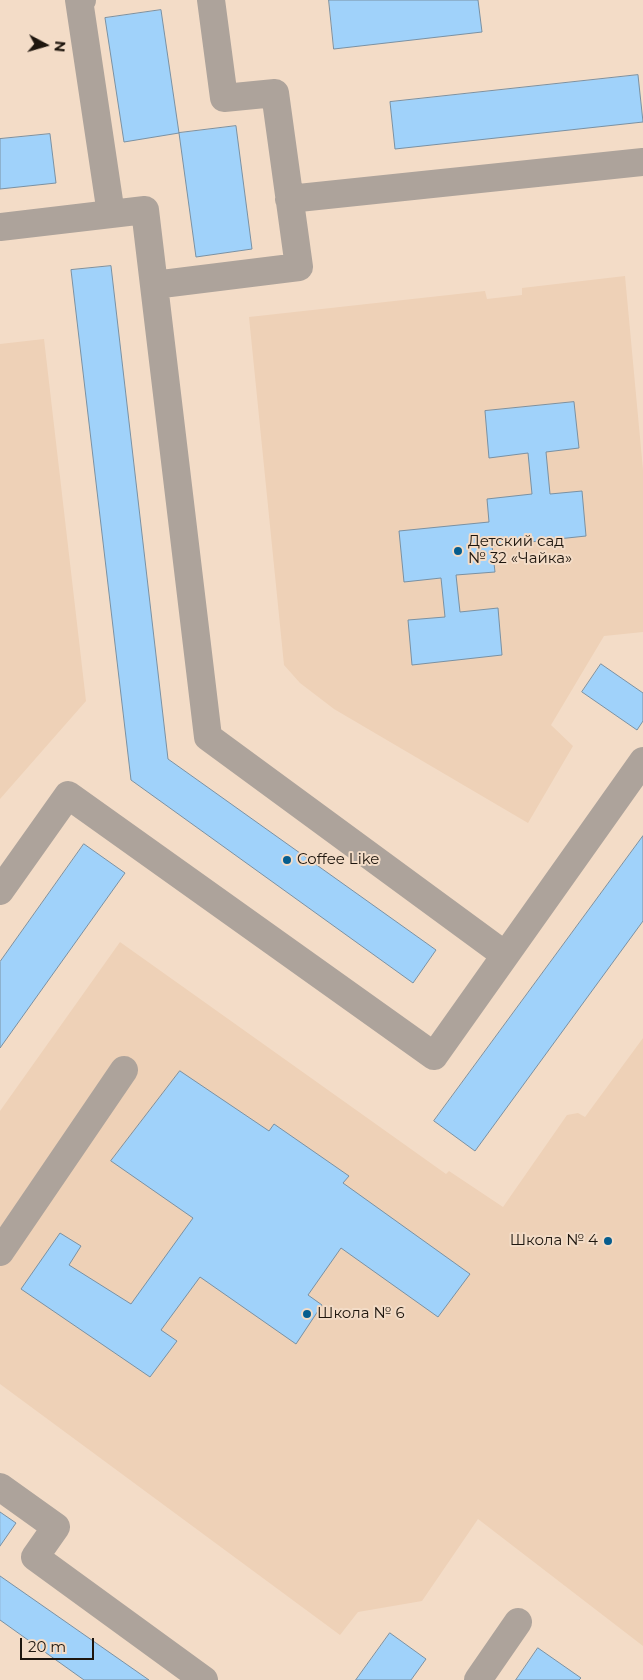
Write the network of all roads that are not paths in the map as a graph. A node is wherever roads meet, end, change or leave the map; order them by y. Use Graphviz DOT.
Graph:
graph roads {
  1 [pos="82,0"];
  2 [pos="211,0"];
  3 [pos="643,162"];
  4 [pos="289,198"];
  5 [pos="111,214"];
  6 [pos="0,227"];
  7 [pos="154,285"];
  8 [pos="643,761"];
  9 [pos="0,891"];
  10 [pos="505,955"];
  11 [pos="124,1070"];
  12 [pos="0,1252"];
  13 [pos="0,1487"];
  14 [pos="518,1622"];
  15 [pos="204,1680"];
  16 [pos="478,1680"];
  1 -- 5 [label="lane"];
  2 -- 4 [label="lane"];
  3 -- 4 [label="lane"];
  4 -- 7 [label="lane"];
  5 -- 6 [label="lane"];
  5 -- 7 [label="lane"];
  7 -- 10 [label="lane"];
  8 -- 10 [label="lane"];
  9 -- 10 [label="lane"];
  11 -- 12 [label="lane"];
  13 -- 15 [label="lane"];
  14 -- 16 [label="lane"];
}
